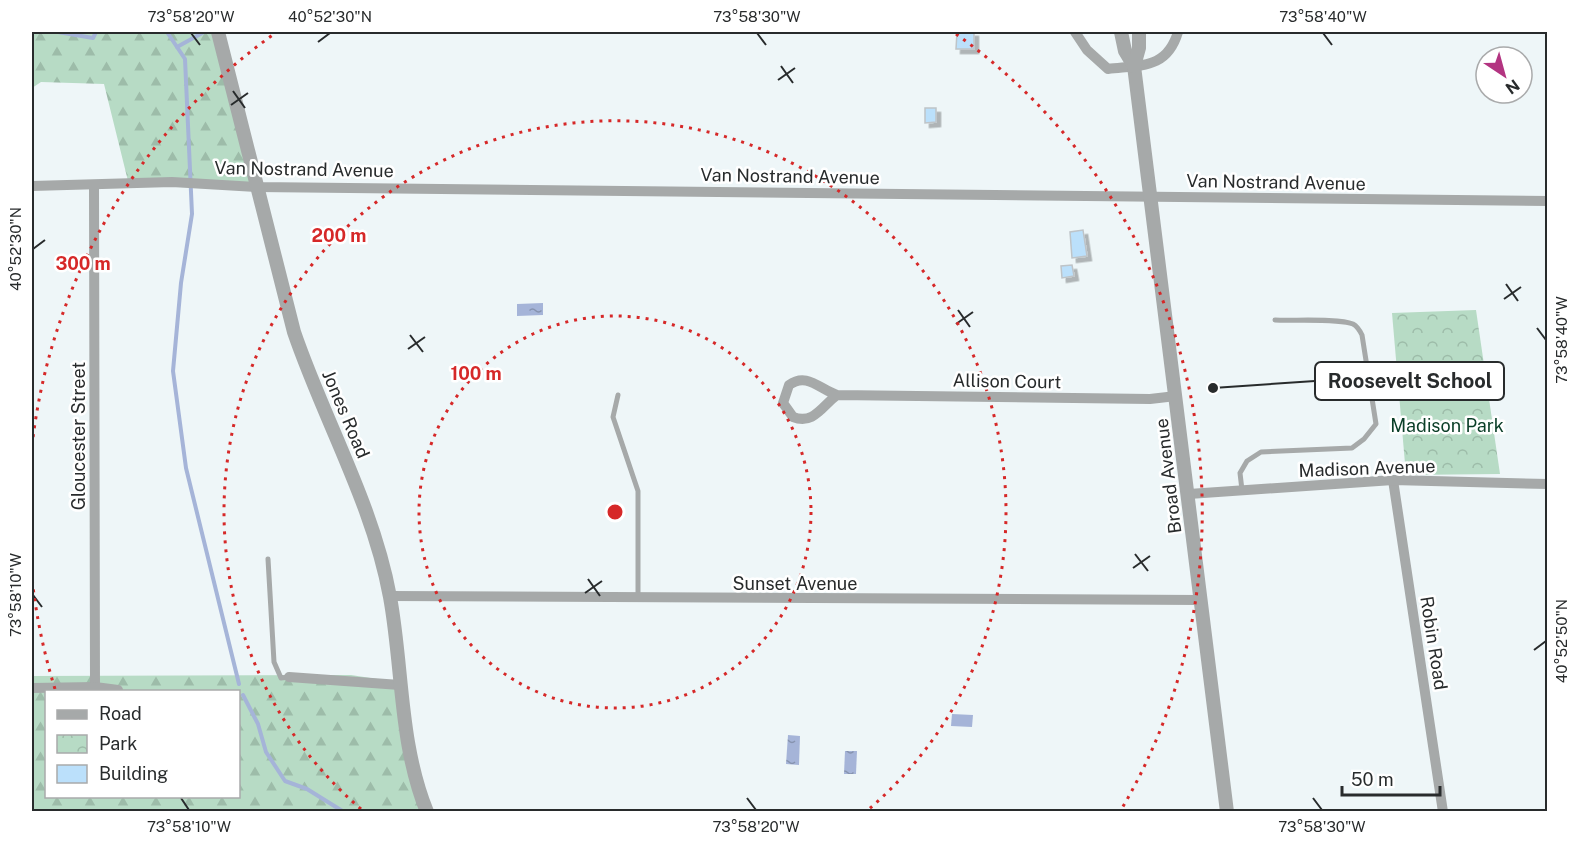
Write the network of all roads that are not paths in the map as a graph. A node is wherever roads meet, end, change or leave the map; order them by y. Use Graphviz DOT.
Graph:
graph roads {
  1 [pos="1075,32"];
  2 [pos="1121,32"];
  3 [pos="1139,32"];
  4 [pos="1178,32"];
  5 [pos="218,33"];
  6 [pos="1134,66"];
  7 [pos="94,185"];
  8 [pos="32,186"];
  9 [pos="257,187"];
  10 [pos="1150,197"];
  11 [pos="1548,201"];
  12 [pos="1275,320"];
  13 [pos="618,395"];
  14 [pos="837,395"];
  15 [pos="1176,396"];
  16 [pos="1393,480"];
  17 [pos="1548,484"];
  18 [pos="1242,492"];
  19 [pos="1189,494"];
  20 [pos="268,559"];
  21 [pos="390,597"];
  22 [pos="638,599"];
  23 [pos="1200,600"];
  24 [pos="289,677"];
  25 [pos="400,685"];
  26 [pos="95,687"];
  27 [pos="32,688"];
  28 [pos="118,690"];
  29 [pos="428,812"];
  30 [pos="1227,812"];
  31 [pos="1443,812"];
  1 -- 6 [label="street"];
  2 -- 6 [label="street, Broad Avenue"];
  3 -- 6 [label="street, Broad Avenue"];
  4 -- 6 [label="street"];
  5 -- 9 [label="street, Jones Road"];
  6 -- 10 [label="street, Broad Avenue"];
  7 -- 8 [label="street, Van Nostrand Avenue"];
  7 -- 9 [label="street, Van Nostrand Avenue"];
  7 -- 26 [label="street, Gloucester Street"];
  9 -- 10 [label="street, Van Nostrand Avenue"];
  9 -- 21 [label="street, Jones Road"];
  10 -- 11 [label="street, Van Nostrand Avenue"];
  10 -- 15 [label="street, Broad Avenue"];
  12 -- 18 [label="lane"];
  13 -- 22 [label="lane"];
  14 -- 14 [label="street, Allison Court"];
  14 -- 15 [label="street, Allison Court"];
  15 -- 19 [label="street, Broad Avenue"];
  16 -- 17 [label="street, Madison Avenue"];
  16 -- 18 [label="street, Madison Avenue"];
  16 -- 31 [label="street, Robin Road"];
  18 -- 19 [label="street, Madison Avenue"];
  19 -- 23 [label="street, Broad Avenue"];
  20 -- 24 [label="lane"];
  21 -- 22 [label="street, Sunset Avenue"];
  21 -- 25 [label="street, Jones Road"];
  22 -- 23 [label="street, Sunset Avenue"];
  23 -- 30 [label="street, Broad Avenue"];
  24 -- 25 [label="street"];
  25 -- 29 [label="street, Jones Road"];
  26 -- 27 [label="street"];
  26 -- 28 [label="street"];
}
